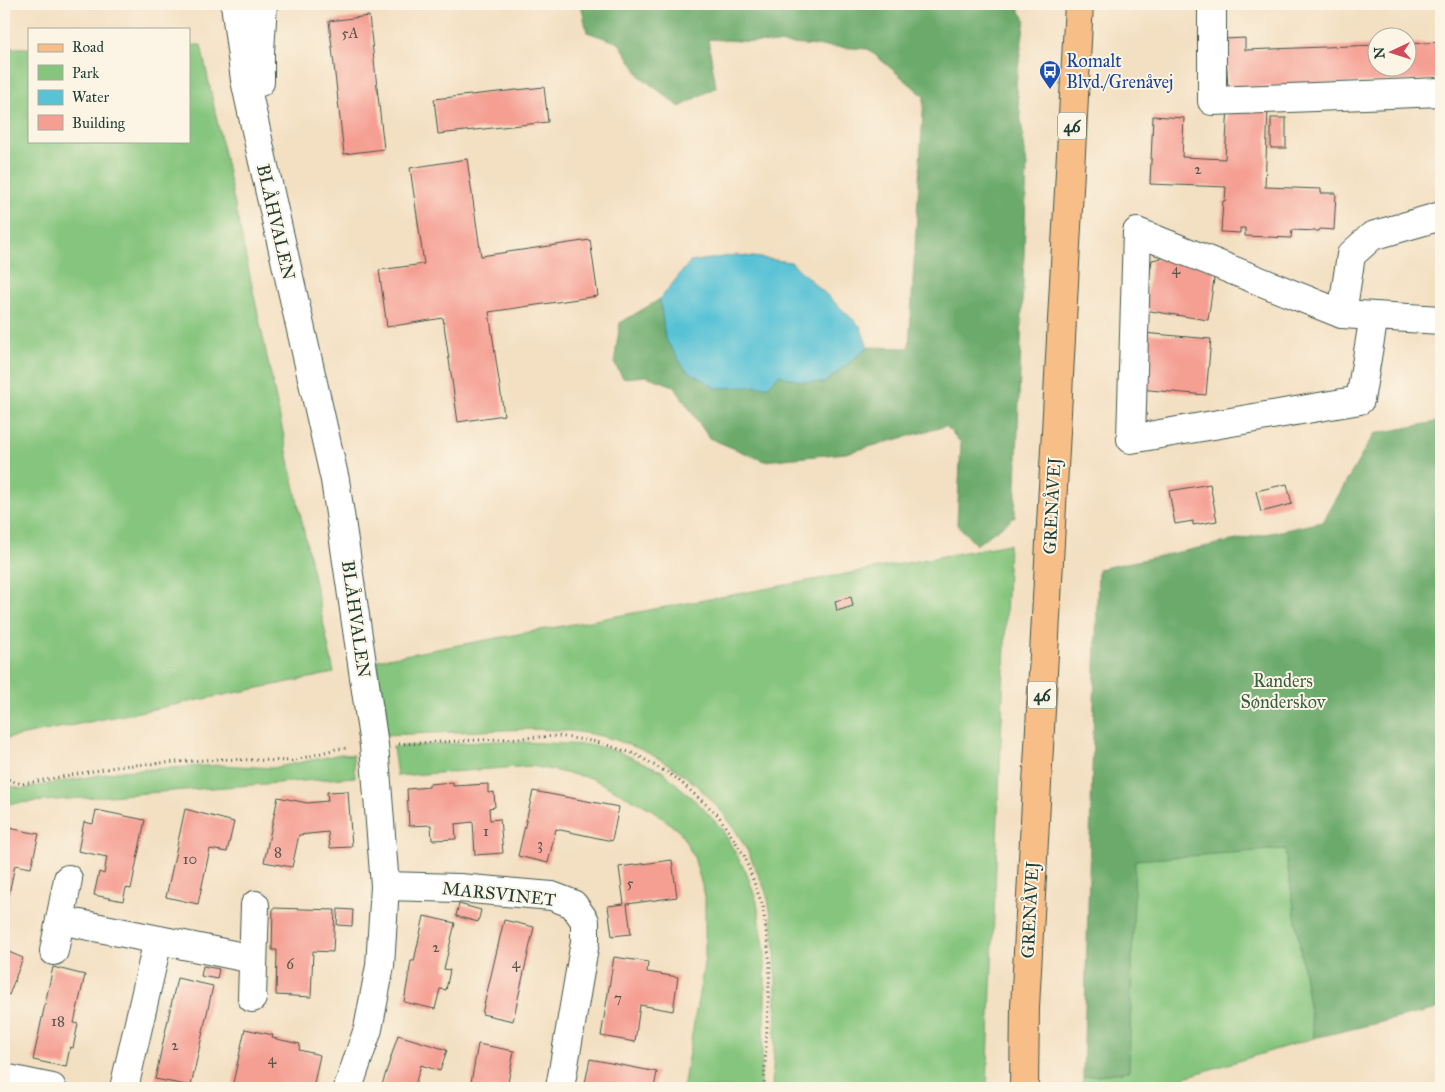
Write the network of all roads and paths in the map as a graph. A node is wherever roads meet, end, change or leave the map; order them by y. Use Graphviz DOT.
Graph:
graph roads {
  1 [pos="235,4"];
  2 [pos="264,4"];
  3 [pos="1079,4"];
  4 [pos="1212,4"];
  5 [pos="1441,92"];
  6 [pos="260,153"];
  7 [pos="1441,216"];
  8 [pos="1342,314"];
  9 [pos="1374,316"];
  10 [pos="1441,320"];
  11 [pos="374,745"];
  12 [pos="4,778"];
  13 [pos="68,879"];
  14 [pos="385,886"];
  15 [pos="255,905"];
  16 [pos="60,920"];
  17 [pos="158,940"];
  18 [pos="54,951"];
  19 [pos="253,959"];
  20 [pos="252,998"];
  21 [pos="1025,1007"];
  22 [pos="4,1078"];
  23 [pos="52,1088"];
  24 [pos="124,1088"];
  25 [pos="348,1088"];
  26 [pos="560,1088"];
  27 [pos="764,1088"];
  28 [pos="1024,1088"];
  29 [pos="1034,1088"];
  1 -- 6 [label="street, BLÅHVALEN"];
  2 -- 6 [label="street, BLÅHVALEN"];
  3 -- 21 [label="main road, GRENÅVEJ / 46"];
  4 -- 5 [label="street"];
  6 -- 11 [label="street, BLÅHVALEN"];
  7 -- 8 [label="street"];
  8 -- 9 [label="street"];
  8 -- 9 [label="street"];
  9 -- 10 [label="street"];
  11 -- 12 [label="path"];
  11 -- 14 [label="street, BLÅHVALEN"];
  11 -- 27 [label="path"];
  13 -- 16 [label="street"];
  14 -- 25 [label="street, BLÅHVALEN"];
  14 -- 26 [label="street, MARSVINET"];
  15 -- 19 [label="street"];
  16 -- 17 [label="street"];
  16 -- 18 [label="street"];
  17 -- 19 [label="street"];
  17 -- 24 [label="street"];
  19 -- 20 [label="street"];
  21 -- 28 [label="main road, GRENÅVEJ / 46"];
  21 -- 29 [label="street, GRENÅVEJ"];
  22 -- 23 [label="street"];
}
